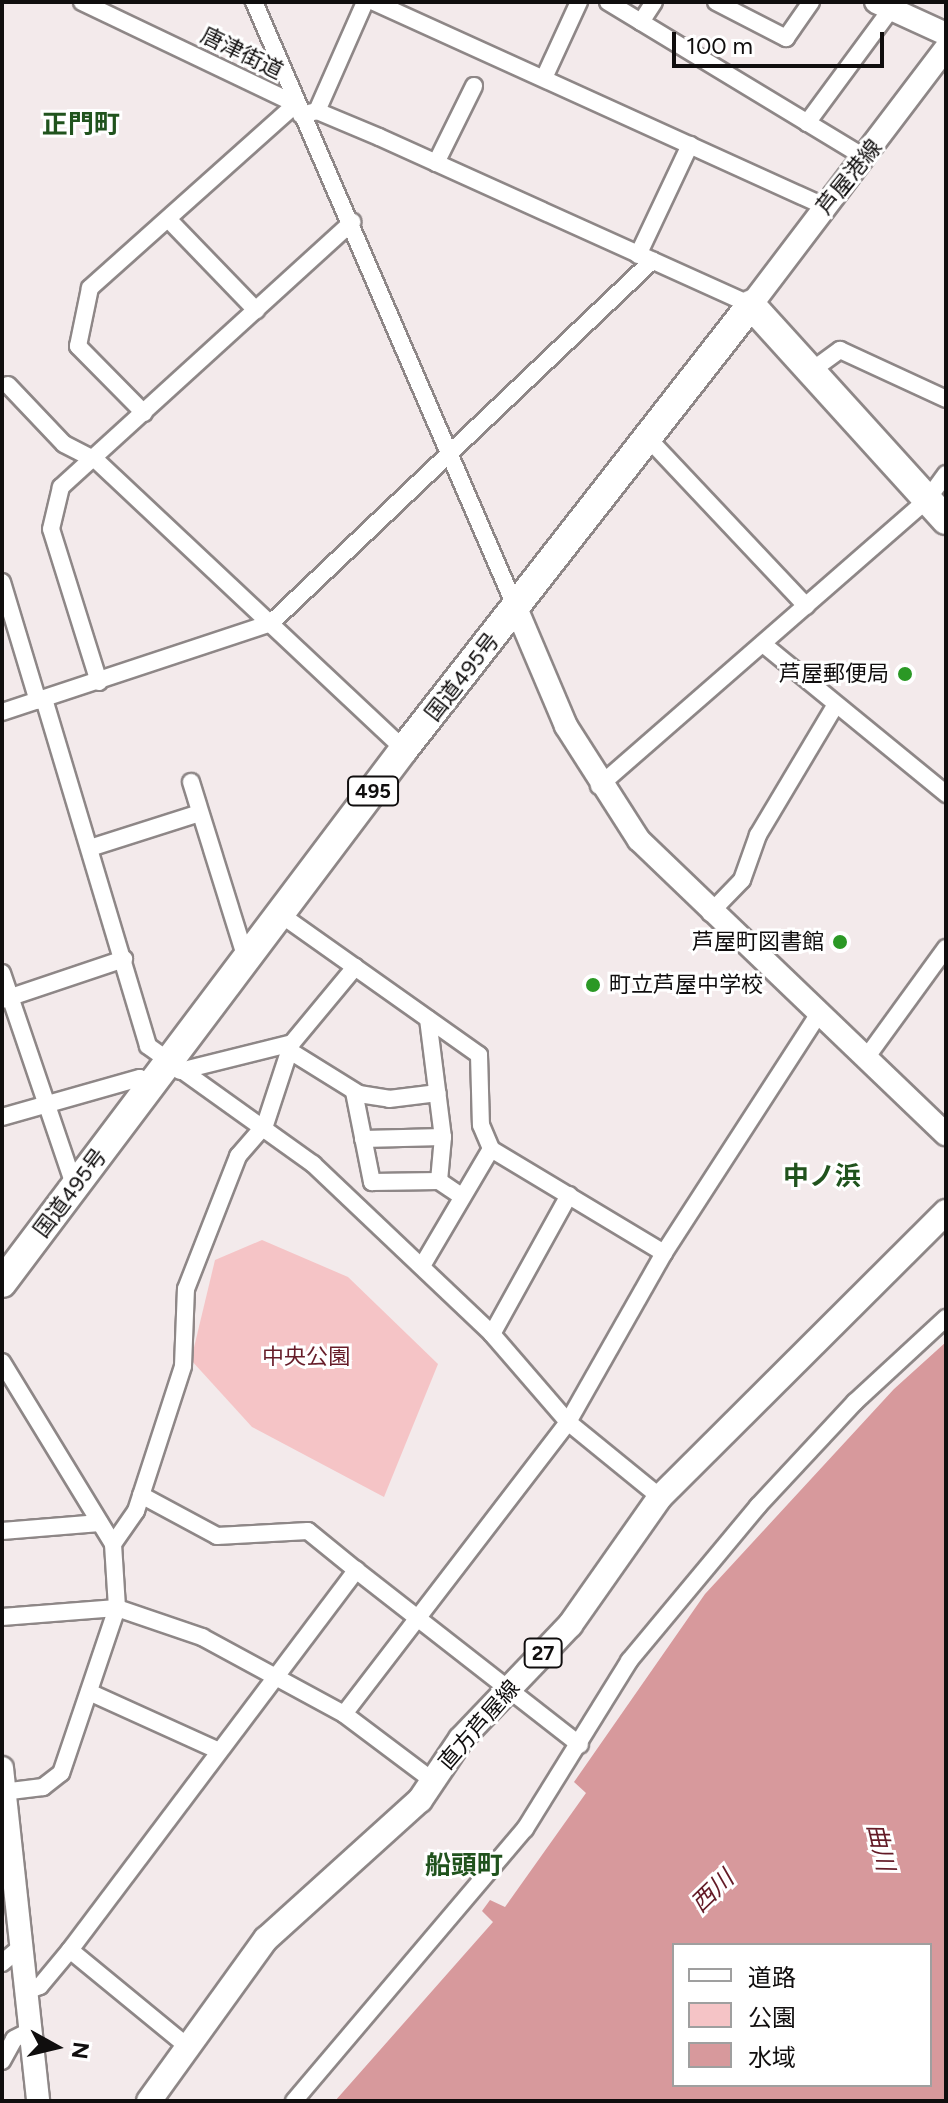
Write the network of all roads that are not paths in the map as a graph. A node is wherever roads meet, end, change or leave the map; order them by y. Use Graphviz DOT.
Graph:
graph roads {
  1 [pos="82,2"];
  2 [pos="254,2"];
  3 [pos="365,2"];
  4 [pos="374,2"];
  5 [pos="579,2"];
  6 [pos="608,2"];
  7 [pos="654,2"];
  8 [pos="716,2"];
  9 [pos="811,2"];
  10 [pos="884,5"];
  11 [pos="113,8"];
  12 [pos="641,22"];
  13 [pos="946,34"];
  14 [pos="946,48"];
  15 [pos="544,78"];
  16 [pos="474,86"];
  17 [pos="305,110"];
  18 [pos="807,123"];
  19 [pos="690,145"];
  20 [pos="866,158"];
  21 [pos="436,163"];
  22 [pos="824,206"];
  23 [pos="168,219"];
  24 [pos="352,222"];
  25 [pos="645,258"];
  26 [pos="751,305"];
  27 [pos="256,310"];
  28 [pos="811,371"];
  29 [pos="8,385"];
  30 [pos="946,399"];
  31 [pos="144,413"];
  32 [pos="645,435"];
  33 [pos="450,455"];
  34 [pos="97,461"];
  35 [pos="946,474"];
  36 [pos="937,510"];
  37 [pos="2,582"];
  38 [pos="806,606"];
  39 [pos="516,608"];
  40 [pos="271,623"];
  41 [pos="763,644"];
  42 [pos="99,682"];
  43 [pos="41,700"];
  44 [pos="835,706"];
  45 [pos="2,712"];
  46 [pos="404,749"];
  47 [pos="191,782"];
  48 [pos="599,786"];
  49 [pos="946,794"];
  50 [pos="200,813"];
  51 [pos="90,848"];
  52 [pos="710,913"];
  53 [pos="280,914"];
  54 [pos="946,948"];
  55 [pos="124,959"];
  56 [pos="246,959"];
  57 [pos="355,967"];
  58 [pos="2,973"];
  59 [pos="6,999"];
  60 [pos="819,1013"];
  61 [pos="428,1019"];
  62 [pos="291,1047"];
  63 [pos="866,1058"];
  64 [pos="173,1067"];
  65 [pos="150,1086"];
  66 [pos="354,1092"];
  67 [pos="438,1093"];
  68 [pos="41,1102"];
  69 [pos="2,1117"];
  70 [pos="265,1125"];
  71 [pos="946,1134"];
  72 [pos="443,1137"];
  73 [pos="363,1139"];
  74 [pos="491,1149"];
  75 [pos="439,1181"];
  76 [pos="74,1185"];
  77 [pos="569,1195"];
  78 [pos="461,1196"];
  79 [pos="946,1212"];
  80 [pos="664,1253"];
  81 [pos="422,1266"];
  82 [pos="2,1283"];
  83 [pos="946,1318"];
  84 [pos="492,1334"];
  85 [pos="2,1362"];
  86 [pos="568,1422"];
  87 [pos="141,1495"];
  88 [pos="660,1497"];
  89 [pos="100,1523"];
  90 [pos="2,1531"];
  91 [pos="113,1544"];
  92 [pos="356,1570"];
  93 [pos="117,1608"];
  94 [pos="420,1616"];
  95 [pos="2,1617"];
  96 [pos="274,1676"];
  97 [pos="512,1686"];
  98 [pos="89,1692"];
  99 [pos="344,1714"];
  100 [pos="580,1745"];
  101 [pos="219,1751"];
  102 [pos="2,1768"];
  103 [pos="432,1780"];
  104 [pos="3,1792"];
  105 [pos="9,1904"];
  106 [pos="20,1948"];
  107 [pos="70,1950"];
  108 [pos="2,1963"];
  109 [pos="24,1992"];
  110 [pos="28,2032"];
  111 [pos="188,2047"];
  112 [pos="2,2061"];
  113 [pos="38,2101"];
  114 [pos="149,2101"];
  115 [pos="294,2101"];
  1 -- 11 [label="street, 唐津街道"];
  2 -- 17 [label="street"];
  3 -- 17 [label="street"];
  4 -- 15 [label="street"];
  5 -- 15 [label="street"];
  6 -- 12 [label="street"];
  7 -- 12 [label="street"];
  8 -- 9 [label="street"];
  10 -- 13 [label="street"];
  10 -- 18 [label="street"];
  11 -- 17 [label="street, 唐津街道"];
  12 -- 18 [label="street"];
  14 -- 20 [label="street, 芦屋港線"];
  15 -- 19 [label="street"];
  16 -- 21 [label="street"];
  17 -- 21 [label="street, 唐津街道"];
  17 -- 23 [label="street"];
  17 -- 24 [label="street"];
  18 -- 20 [label="street"];
  19 -- 22 [label="street"];
  19 -- 25 [label="street"];
  20 -- 22 [label="street, 芦屋港線"];
  21 -- 25 [label="street, 唐津街道"];
  22 -- 26 [label="street, 芦屋港線"];
  23 -- 27 [label="street"];
  23 -- 31 [label="street"];
  24 -- 27 [label="street"];
  24 -- 33 [label="street"];
  25 -- 26 [label="street, 唐津街道"];
  25 -- 33 [label="street"];
  26 -- 28 [label="highway"];
  26 -- 32 [label="highway, 国道495号 / 495"];
  27 -- 31 [label="street"];
  28 -- 30 [label="street"];
  28 -- 36 [label="highway"];
  29 -- 34 [label="street"];
  31 -- 34 [label="street"];
  32 -- 38 [label="street"];
  32 -- 39 [label="highway, 国道495号 / 495"];
  33 -- 39 [label="street"];
  33 -- 40 [label="street"];
  34 -- 40 [label="street"];
  34 -- 42 [label="street"];
  35 -- 36 [label="street"];
  36 -- 38 [label="street"];
  37 -- 43 [label="street"];
  38 -- 41 [label="street"];
  39 -- 46 [label="highway, 国道495号 / 495"];
  39 -- 48 [label="street"];
  40 -- 42 [label="street"];
  40 -- 46 [label="street"];
  41 -- 44 [label="street"];
  41 -- 48 [label="street"];
  42 -- 43 [label="street"];
  43 -- 45 [label="street"];
  43 -- 51 [label="street"];
  44 -- 49 [label="street"];
  44 -- 52 [label="street"];
  46 -- 53 [label="highway, 国道495号 / 495"];
  47 -- 50 [label="street"];
  48 -- 52 [label="street"];
  50 -- 51 [label="street"];
  50 -- 56 [label="street"];
  51 -- 55 [label="street"];
  52 -- 60 [label="street"];
  53 -- 56 [label="highway, 国道495号 / 495"];
  53 -- 57 [label="street"];
  54 -- 63 [label="street"];
  55 -- 59 [label="street"];
  55 -- 64 [label="street"];
  56 -- 64 [label="highway, 国道495号 / 495"];
  57 -- 61 [label="street"];
  57 -- 62 [label="street"];
  58 -- 59 [label="street"];
  59 -- 68 [label="street"];
  60 -- 63 [label="street"];
  60 -- 80 [label="street"];
  61 -- 67 [label="street"];
  61 -- 74 [label="street"];
  62 -- 64 [label="street"];
  62 -- 66 [label="street"];
  62 -- 70 [label="street"];
  63 -- 71 [label="street"];
  64 -- 65 [label="highway, 国道495号 / 495"];
  64 -- 70 [label="street"];
  65 -- 68 [label="street"];
  65 -- 76 [label="highway, 国道495号 / 495"];
  66 -- 67 [label="street"];
  66 -- 73 [label="street"];
  67 -- 72 [label="street"];
  68 -- 69 [label="street"];
  68 -- 76 [label="street"];
  70 -- 81 [label="street"];
  70 -- 87 [label="street"];
  72 -- 73 [label="street"];
  72 -- 75 [label="street"];
  73 -- 75 [label="street"];
  74 -- 77 [label="street"];
  74 -- 78 [label="street"];
  75 -- 78 [label="street"];
  76 -- 82 [label="highway, 国道495号 / 495"];
  77 -- 80 [label="street"];
  77 -- 84 [label="street"];
  78 -- 81 [label="street"];
  79 -- 88 [label="main road, 直方芦屋線 / 27"];
  80 -- 86 [label="street"];
  81 -- 84 [label="street"];
  83 -- 100 [label="street"];
  84 -- 86 [label="street"];
  85 -- 89 [label="street"];
  86 -- 88 [label="street"];
  86 -- 94 [label="street"];
  87 -- 91 [label="street"];
  87 -- 92 [label="street"];
  88 -- 97 [label="main road, 直方芦屋線 / 27"];
  89 -- 90 [label="street"];
  89 -- 91 [label="street"];
  91 -- 93 [label="street"];
  92 -- 94 [label="street"];
  92 -- 96 [label="street"];
  93 -- 95 [label="street"];
  93 -- 96 [label="street"];
  93 -- 98 [label="street"];
  94 -- 97 [label="street"];
  94 -- 99 [label="street"];
  96 -- 99 [label="street"];
  96 -- 101 [label="street"];
  97 -- 100 [label="street"];
  97 -- 103 [label="main road, 直方芦屋線 / 27"];
  98 -- 101 [label="street"];
  98 -- 104 [label="street"];
  99 -- 103 [label="street"];
  100 -- 115 [label="street"];
  101 -- 107 [label="street"];
  102 -- 104 [label="street"];
  103 -- 111 [label="main road, 直方芦屋線 / 27"];
  104 -- 105 [label="street"];
  105 -- 106 [label="street"];
  106 -- 108 [label="street"];
  106 -- 109 [label="street"];
  107 -- 109 [label="street"];
  107 -- 111 [label="street"];
  109 -- 110 [label="street"];
  110 -- 112 [label="street"];
  110 -- 113 [label="street"];
  111 -- 114 [label="main road, 直方芦屋線 / 27"];
}
